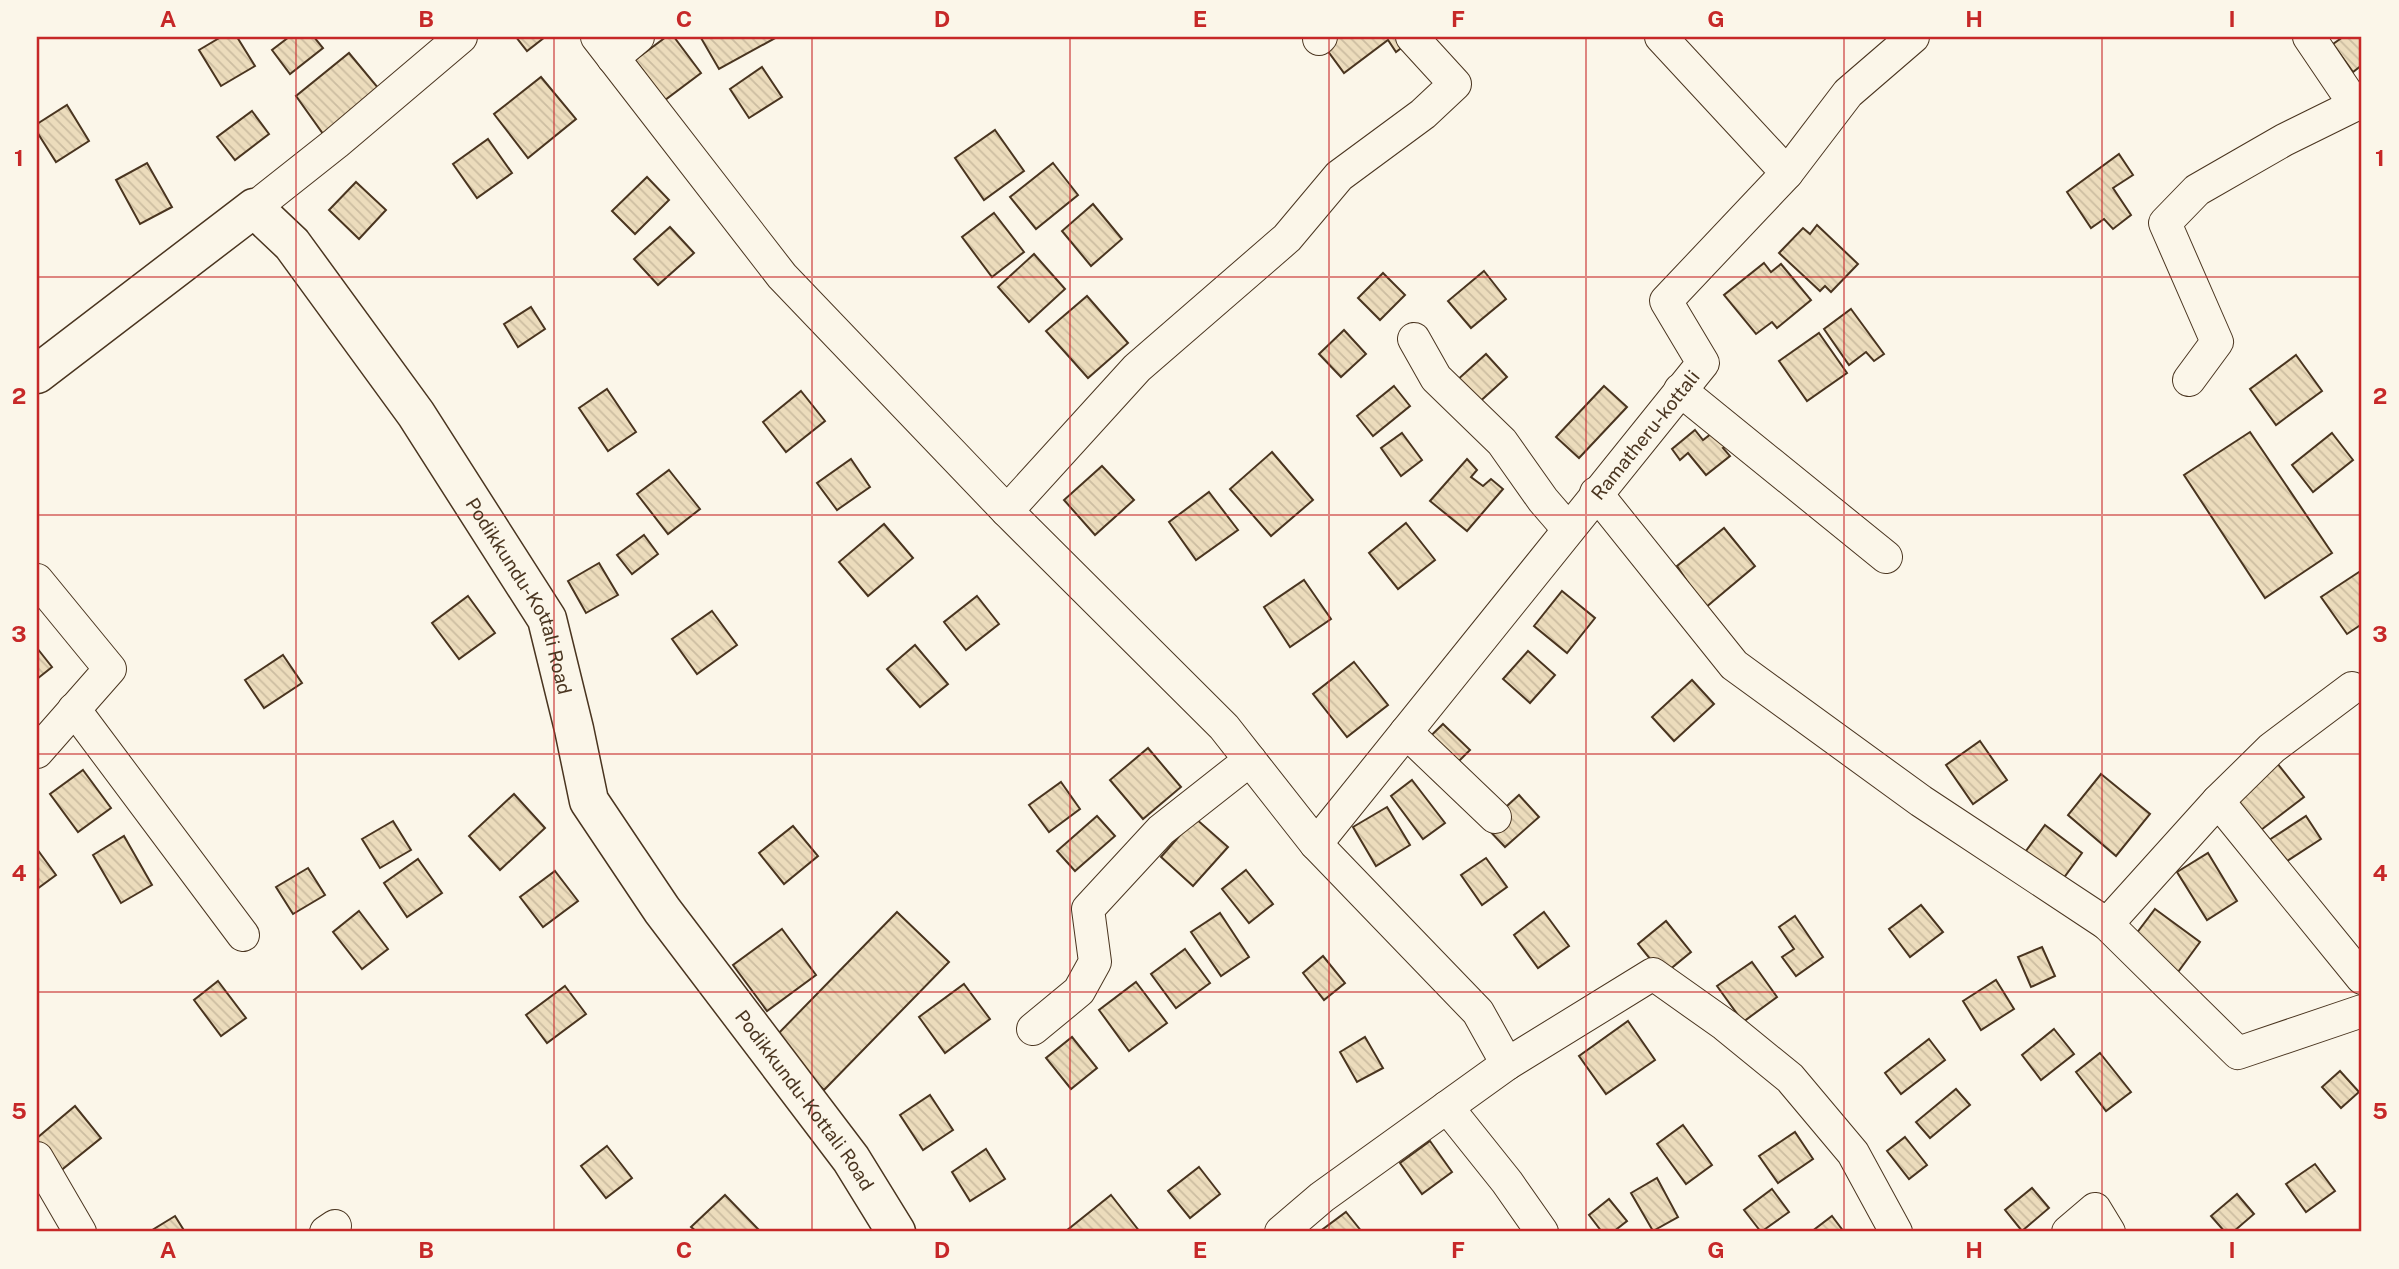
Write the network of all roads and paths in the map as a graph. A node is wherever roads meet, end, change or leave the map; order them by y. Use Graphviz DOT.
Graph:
graph roads {
  1 [pos="461,37"];
  2 [pos="638,37"];
  3 [pos="1412,37"];
  4 [pos="1661,37"];
  5 [pos="1913,37"];
  6 [pos="2309,37"];
  7 [pos="605,47"];
  8 [pos="2359,105"];
  9 [pos="1787,173"];
  10 [pos="254,208"];
  11 [pos="1414,339"];
  12 [pos="37,374"];
  13 [pos="2189,380"];
  14 [pos="1681,390"];
  15 [pos="1596,493"];
  16 [pos="1007,511"];
  17 [pos="1568,528"];
  18 [pos="1886,557"];
  19 [pos="37,580"];
  20 [pos="2352,688"];
  21 [pos="74,709"];
  22 [pos="1406,732"];
  23 [pos="37,752"];
  24 [pos="1250,760"];
  25 [pos="2218,802"];
  26 [pos="1494,817"];
  27 [pos="1316,844"];
  28 [pos="2107,924"];
  29 [pos="243,935"];
  30 [pos="2362,978"];
  31 [pos="2362,1010"];
  32 [pos="1033,1029"];
  33 [pos="1507,1064"];
  34 [pos="1447,1107"];
  35 [pos="37,1158"];
  36 [pos="80,1232"];
  37 [pos="896,1232"];
  38 [pos="1281,1232"];
  39 [pos="1542,1232"];
  40 [pos="1896,1232"];
  41 [pos="2068,1232"];
  42 [pos="2109,1232"];
  1 -- 10 [label="street"];
  2 -- 7 [label="street"];
  3 -- 16 [label="street"];
  4 -- 9 [label="street"];
  5 -- 9 [label="street"];
  6 -- 8 [label="street"];
  7 -- 16 [label="street"];
  8 -- 13 [label="street"];
  9 -- 14 [label="street, Ramatheru-kottali"];
  10 -- 12 [label="main road"];
  10 -- 37 [label="main road, Podikkundu-Kottali Road"];
  11 -- 17 [label="street"];
  14 -- 15 [label="street, Ramatheru-kottali"];
  14 -- 18 [label="street"];
  15 -- 17 [label="street, Ramatheru-kottali"];
  15 -- 28 [label="street"];
  16 -- 24 [label="street"];
  17 -- 22 [label="street, Ramatheru-kottali"];
  19 -- 21 [label="street"];
  20 -- 25 [label="street"];
  21 -- 23 [label="street"];
  21 -- 29 [label="street"];
  22 -- 26 [label="street"];
  22 -- 27 [label="street, Ramatheru-kottali"];
  24 -- 27 [label="street"];
  24 -- 32 [label="street"];
  25 -- 28 [label="street"];
  25 -- 30 [label="street"];
  27 -- 33 [label="street"];
  28 -- 31 [label="street"];
  33 -- 34 [label="street"];
  33 -- 40 [label="street"];
  34 -- 38 [label="street"];
  34 -- 39 [label="street"];
  35 -- 36 [label="street"];
  41 -- 42 [label="street"];
}
